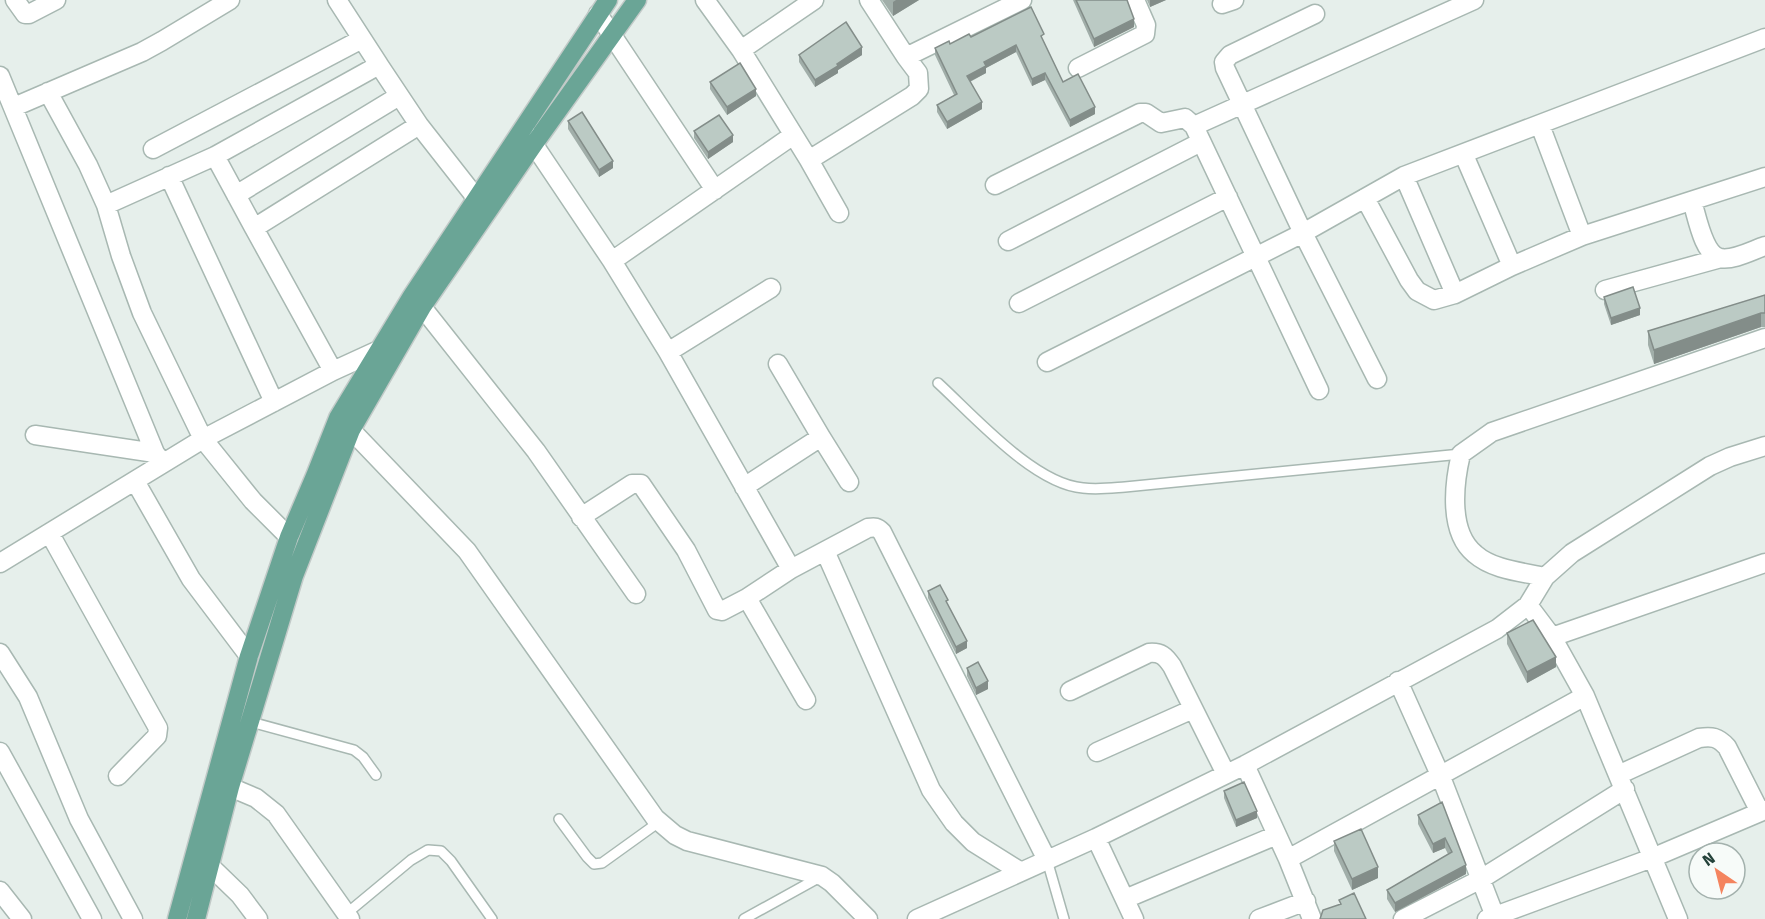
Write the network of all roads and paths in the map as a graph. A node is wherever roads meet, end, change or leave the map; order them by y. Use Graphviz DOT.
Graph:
graph roads {
  1 [pos="15,0"];
  2 [pos="56,0"];
  3 [pos="230,0"];
  4 [pos="337,0"];
  5 [pos="637,0"];
  6 [pos="705,0"];
  7 [pos="814,0"];
  8 [pos="869,0"];
  9 [pos="1022,0"];
  10 [pos="1135,0"];
  11 [pos="1474,0"];
  12 [pos="603,7"];
  13 [pos="1315,14"];
  14 [pos="611,34"];
  15 [pos="1765,38"];
  16 [pos="362,39"];
  17 [pos="741,50"];
  18 [pos="906,57"];
  19 [pos="379,64"];
  20 [pos="1078,68"];
  21 [pos="0,76"];
  22 [pos="48,92"];
  23 [pos="399,96"];
  24 [pos="1243,104"];
  25 [pos="14,107"];
  26 [pos="419,125"];
  27 [pos="1540,125"];
  28 [pos="524,128"];
  29 [pos="1197,134"];
  30 [pos="792,136"];
  31 [pos="534,144"];
  32 [pos="153,149"];
  33 [pos="1464,155"];
  34 [pos="215,156"];
  35 [pos="808,160"];
  36 [pos="169,176"];
  37 [pos="1404,176"];
  38 [pos="1765,177"];
  39 [pos="995,185"];
  40 [pos="715,190"];
  41 [pos="237,195"];
  42 [pos="1228,197"];
  43 [pos="1365,198"];
  44 [pos="477,199"];
  45 [pos="1692,201"];
  46 [pos="106,205"];
  47 [pos="839,213"];
  48 [pos="486,215"];
  49 [pos="254,228"];
  50 [pos="1303,233"];
  51 [pos="1582,236"];
  52 [pos="1008,241"];
  53 [pos="1765,246"];
  54 [pos="1255,256"];
  55 [pos="1721,258"];
  56 [pos="612,261"];
  57 [pos="1512,266"];
  58 [pos="771,288"];
  59 [pos="1605,290"];
  60 [pos="1455,294"];
  61 [pos="1019,303"];
  62 [pos="423,307"];
  63 [pos="1765,338"];
  64 [pos="389,350"];
  65 [pos="668,352"];
  66 [pos="1047,362"];
  67 [pos="778,364"];
  68 [pos="333,371"];
  69 [pos="1377,379"];
  70 [pos="938,383"];
  71 [pos="1319,390"];
  72 [pos="274,402"];
  73 [pos="351,430"];
  74 [pos="36,435"];
  75 [pos="821,437"];
  76 [pos="203,439"];
  77 [pos="1765,446"];
  78 [pos="1461,454"];
  79 [pos="159,458"];
  80 [pos="135,481"];
  81 [pos="849,482"];
  82 [pos="744,487"];
  83 [pos="581,517"];
  84 [pos="50,534"];
  85 [pos="289,537"];
  86 [pos="825,551"];
  87 [pos="0,563"];
  88 [pos="1765,563"];
  89 [pos="791,569"];
  90 [pos="1545,577"];
  91 [pos="636,594"];
  92 [pos="747,598"];
  93 [pos="1528,605"];
  94 [pos="1552,637"];
  95 [pos="0,653"];
  96 [pos="249,656"];
  97 [pos="1398,681"];
  98 [pos="1070,691"];
  99 [pos="1585,696"];
  100 [pos="806,700"];
  101 [pos="1194,709"];
  102 [pos="251,722"];
  103 [pos="1097,752"];
  104 [pos="2,761"];
  105 [pos="1245,765"];
  106 [pos="1226,774"];
  107 [pos="376,775"];
  108 [pos="118,776"];
  109 [pos="1441,777"];
  110 [pos="1621,782"];
  111 [pos="230,787"];
  112 [pos="1763,811"];
  113 [pos="559,819"];
  114 [pos="659,822"];
  115 [pos="1277,835"];
  116 [pos="1096,838"];
  117 [pos="1652,858"];
  118 [pos="1288,859"];
  119 [pos="1047,860"];
  120 [pos="210,866"];
  121 [pos="1022,872"];
  122 [pos="822,876"];
  123 [pos="1481,879"];
  124 [pos="0,891"];
  125 [pos="1125,899"];
  126 [pos="1306,901"];
  127 [pos="348,916"];
  128 [pos="1492,918"];
  129 [pos="22,919"];
  130 [pos="92,919"];
  131 [pos="133,919"];
  132 [pos="177,919"];
  133 [pos="196,919"];
  134 [pos="258,919"];
  135 [pos="492,919"];
  136 [pos="744,919"];
  137 [pos="868,919"];
  138 [pos="916,919"];
  139 [pos="1064,919"];
  140 [pos="1134,919"];
  141 [pos="1259,919"];
  142 [pos="1312,919"];
  143 [pos="1403,919"];
  144 [pos="1678,919"];
  1 -- 2 [label="street"];
  3 -- 22 [label="street"];
  4 -- 16 [label="street"];
  5 -- 14 [label="main road"];
  6 -- 17 [label="street"];
  7 -- 17 [label="street"];
  8 -- 18 [label="street"];
  9 -- 18 [label="street"];
  10 -- 20 [label="street"];
  11 -- 24 [label="street"];
  12 -- 14 [label="street"];
  12 -- 28 [label="main road"];
  13 -- 24 [label="street"];
  14 -- 31 [label="main road"];
  14 -- 40 [label="street"];
  15 -- 27 [label="street"];
  16 -- 19 [label="street"];
  16 -- 32 [label="street"];
  17 -- 30 [label="street"];
  18 -- 35 [label="street"];
  19 -- 23 [label="street"];
  19 -- 34 [label="street"];
  21 -- 25 [label="street"];
  22 -- 25 [label="street"];
  22 -- 46 [label="street"];
  23 -- 26 [label="street"];
  23 -- 41 [label="street"];
  24 -- 29 [label="street"];
  24 -- 50 [label="street"];
  25 -- 79 [label="street"];
  26 -- 44 [label="street"];
  26 -- 49 [label="street"];
  27 -- 33 [label="street"];
  27 -- 51 [label="street"];
  28 -- 31 [label="street"];
  28 -- 44 [label="main road"];
  29 -- 39 [label="street"];
  29 -- 42 [label="street"];
  29 -- 52 [label="street"];
  30 -- 35 [label="street"];
  30 -- 40 [label="street"];
  31 -- 48 [label="main road"];
  31 -- 56 [label="street"];
  33 -- 37 [label="street"];
  33 -- 57 [label="street"];
  34 -- 36 [label="street"];
  34 -- 41 [label="street"];
  35 -- 47 [label="street"];
  36 -- 46 [label="street"];
  36 -- 72 [label="street"];
  37 -- 43 [label="street"];
  37 -- 60 [label="street"];
  38 -- 45 [label="street"];
  40 -- 56 [label="street"];
  41 -- 49 [label="street"];
  42 -- 54 [label="street"];
  42 -- 61 [label="street"];
  43 -- 50 [label="street"];
  43 -- 60 [label="street"];
  44 -- 48 [label="street"];
  44 -- 64 [label="main road"];
  45 -- 51 [label="street"];
  45 -- 55 [label="street"];
  46 -- 76 [label="street"];
  48 -- 62 [label="main road"];
  49 -- 68 [label="street"];
  50 -- 54 [label="street"];
  50 -- 69 [label="street"];
  51 -- 57 [label="street"];
  53 -- 55 [label="street"];
  54 -- 66 [label="street"];
  54 -- 71 [label="street"];
  55 -- 59 [label="street"];
  56 -- 65 [label="street"];
  57 -- 60 [label="street"];
  58 -- 65 [label="street"];
  62 -- 64 [label="main road"];
  62 -- 83 [label="street"];
  63 -- 78 [label="street"];
  64 -- 68 [label="street"];
  64 -- 73 [label="main road"];
  64 -- 85 [label="main road"];
  65 -- 82 [label="street"];
  67 -- 75 [label="street"];
  68 -- 72 [label="street"];
  70 -- 78 [label="lane"];
  72 -- 76 [label="street"];
  73 -- 102 [label="main road"];
  73 -- 114 [label="street"];
  74 -- 79 [label="street"];
  75 -- 81 [label="street"];
  75 -- 82 [label="street"];
  76 -- 79 [label="street"];
  76 -- 85 [label="street"];
  77 -- 90 [label="street"];
  78 -- 90 [label="street"];
  79 -- 80 [label="street"];
  80 -- 84 [label="street"];
  80 -- 96 [label="street"];
  82 -- 89 [label="street"];
  83 -- 91 [label="street"];
  83 -- 92 [label="street"];
  84 -- 87 [label="street"];
  84 -- 108 [label="street"];
  85 -- 96 [label="main road"];
  86 -- 89 [label="street"];
  86 -- 119 [label="street"];
  86 -- 121 [label="street"];
  88 -- 94 [label="street"];
  89 -- 92 [label="street"];
  90 -- 93 [label="street"];
  92 -- 100 [label="street"];
  93 -- 94 [label="street"];
  93 -- 97 [label="street"];
  94 -- 99 [label="street"];
  95 -- 131 [label="street"];
  96 -- 132 [label="main road"];
  97 -- 105 [label="street"];
  97 -- 109 [label="street"];
  98 -- 101 [label="street"];
  99 -- 109 [label="street"];
  99 -- 110 [label="street"];
  101 -- 103 [label="street"];
  101 -- 106 [label="street"];
  102 -- 107 [label="lane"];
  102 -- 111 [label="main road"];
  104 -- 130 [label="street"];
  105 -- 106 [label="street"];
  105 -- 115 [label="street"];
  106 -- 116 [label="street"];
  109 -- 118 [label="street"];
  109 -- 123 [label="street"];
  110 -- 112 [label="street"];
  110 -- 117 [label="street"];
  110 -- 123 [label="street"];
  111 -- 120 [label="main road"];
  111 -- 127 [label="street"];
  112 -- 117 [label="street"];
  113 -- 114 [label="lane"];
  114 -- 122 [label="street"];
  115 -- 118 [label="street"];
  115 -- 125 [label="street"];
  116 -- 119 [label="street"];
  116 -- 125 [label="street"];
  117 -- 128 [label="street"];
  117 -- 144 [label="street"];
  118 -- 126 [label="street"];
  119 -- 121 [label="street"];
  119 -- 139 [label="lane"];
  120 -- 133 [label="main road"];
  120 -- 134 [label="street"];
  121 -- 138 [label="street"];
  122 -- 136 [label="lane"];
  122 -- 137 [label="street"];
  123 -- 128 [label="street"];
  123 -- 143 [label="street"];
  124 -- 129 [label="street"];
  125 -- 140 [label="street"];
  126 -- 141 [label="street"];
  126 -- 142 [label="street"];
  127 -- 135 [label="lane"];
}
